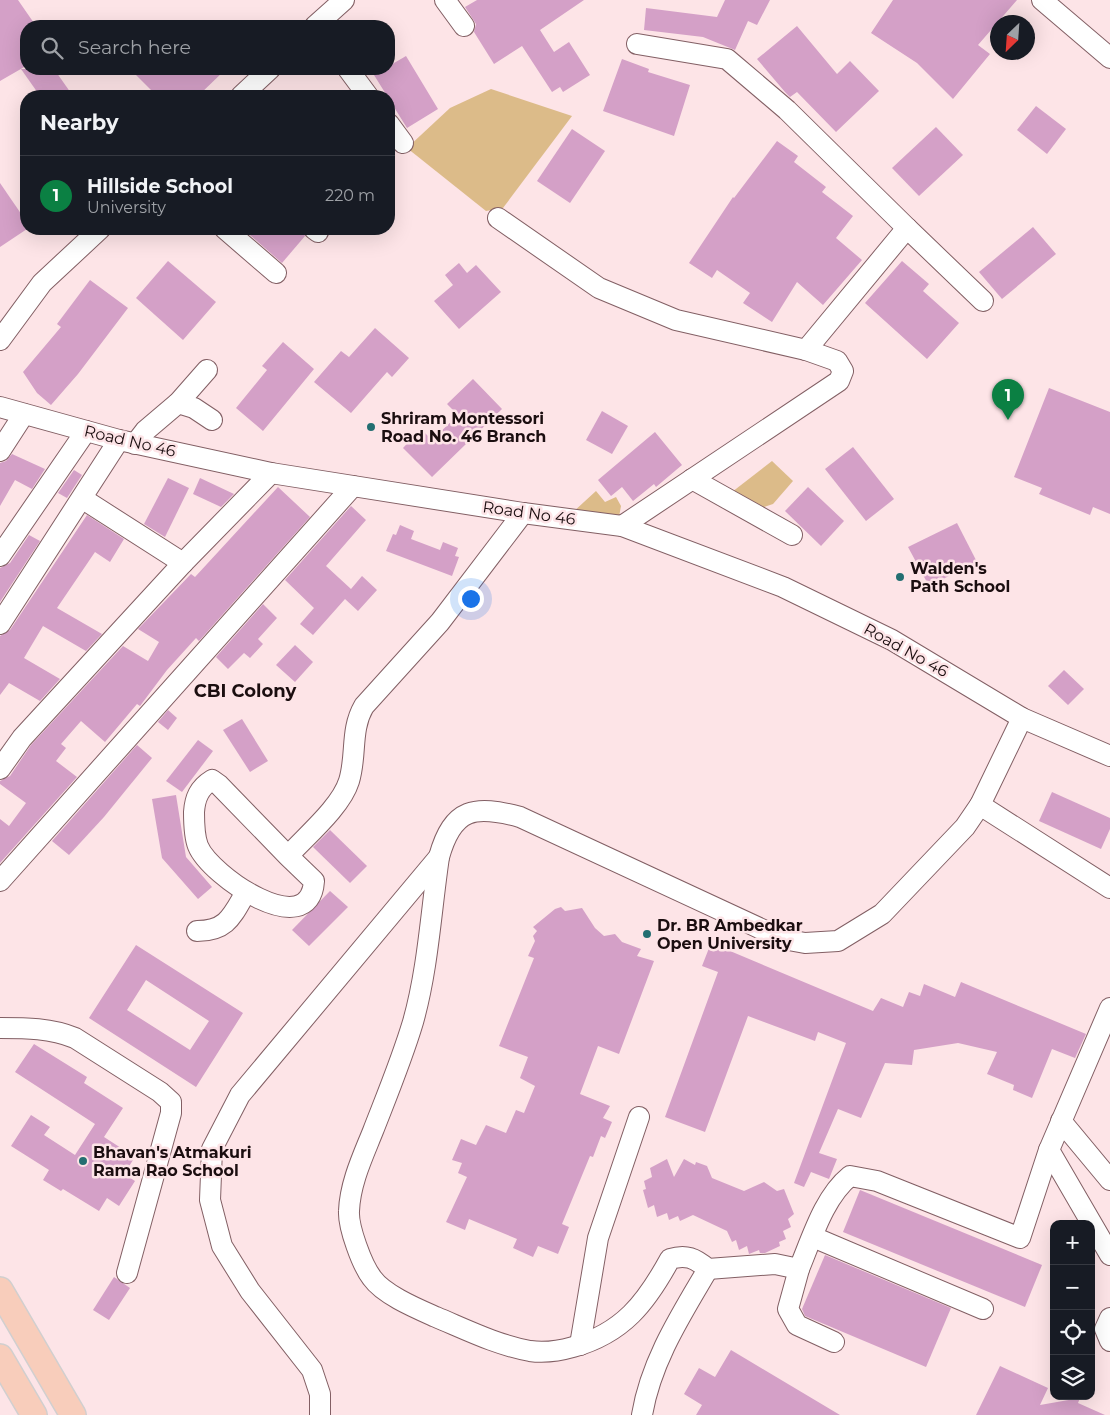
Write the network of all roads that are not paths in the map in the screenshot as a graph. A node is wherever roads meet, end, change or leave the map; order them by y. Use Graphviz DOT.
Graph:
graph roads {
  1 [pos="344,0"];
  2 [pos="445,0"];
  3 [pos="1042,0"];
  4 [pos="322,20"];
  5 [pos="464,26"];
  6 [pos="637,44"];
  7 [pos="1110,58"];
  8 [pos="264,75"];
  9 [pos="352,75"];
  10 [pos="247,90"];
  11 [pos="364,90"];
  12 [pos="395,132"];
  13 [pos="403,143"];
  14 [pos="498,218"];
  15 [pos="907,228"];
  16 [pos="94,235"];
  17 [pos="232,235"];
  18 [pos="276,273"];
  19 [pos="983,302"];
  20 [pos="0,340"];
  21 [pos="806,350"];
  22 [pos="207,370"];
  23 [pos="178,403"];
  24 [pos="0,407"];
  25 [pos="24,414"];
  26 [pos="212,420"];
  27 [pos="86,431"];
  28 [pos="127,442"];
  29 [pos="0,451"];
  30 [pos="271,473"];
  31 [pos="692,479"];
  32 [pos="353,486"];
  33 [pos="83,499"];
  34 [pos="523,513"];
  35 [pos="622,526"];
  36 [pos="792,535"];
  37 [pos="0,556"];
  38 [pos="184,563"];
  39 [pos="0,624"];
  40 [pos="1022,718"];
  41 [pos="1110,756"];
  42 [pos="0,769"];
  43 [pos="980,806"];
  44 [pos="288,856"];
  45 [pos="439,857"];
  46 [pos="0,881"];
  47 [pos="1110,888"];
  48 [pos="246,892"];
  49 [pos="197,931"];
  50 [pos="1110,1008"];
  51 [pos="0,1028"];
  52 [pos="639,1117"];
  53 [pos="1062,1121"];
  54 [pos="1049,1150"];
  55 [pos="1110,1180"];
  56 [pos="813,1238"];
  57 [pos="1110,1255"];
  58 [pos="708,1269"];
  59 [pos="799,1269"];
  60 [pos="127,1273"];
  61 [pos="0,1290"];
  62 [pos="983,1309"];
  63 [pos="1110,1318"];
  64 [pos="0,1320"];
  65 [pos="1110,1341"];
  66 [pos="834,1342"];
  67 [pos="580,1345"];
  68 [pos="0,1357"];
  69 [pos="0,1383"];
  70 [pos="20,1415"];
  71 [pos="34,1415"];
  72 [pos="53,1415"];
  73 [pos="73,1415"];
  74 [pos="320,1415"];
  75 [pos="642,1415"];
  1 -- 4 [label="street"];
  2 -- 5 [label="street"];
  3 -- 7 [label="street"];
  6 -- 15 [label="street"];
  8 -- 10 [label="street"];
  9 -- 11 [label="street"];
  12 -- 13 [label="street"];
  14 -- 21 [label="street"];
  15 -- 19 [label="street"];
  15 -- 21 [label="street"];
  16 -- 20 [label="street"];
  17 -- 18 [label="street"];
  21 -- 31 [label="street"];
  22 -- 23 [label="street"];
  23 -- 26 [label="street"];
  23 -- 28 [label="street"];
  24 -- 25 [label="street, Road No 46"];
  25 -- 27 [label="street, Road No 46"];
  25 -- 29 [label="street"];
  27 -- 28 [label="street, Road No 46"];
  27 -- 37 [label="street"];
  28 -- 30 [label="street, Road No 46"];
  28 -- 33 [label="street"];
  30 -- 32 [label="street, Road No 46"];
  30 -- 38 [label="street"];
  31 -- 35 [label="street"];
  31 -- 36 [label="street"];
  32 -- 34 [label="street, Road No 46"];
  32 -- 46 [label="street"];
  33 -- 38 [label="street"];
  33 -- 39 [label="street"];
  34 -- 35 [label="street, Road No 46"];
  34 -- 44 [label="street"];
  35 -- 40 [label="street, Road No 46"];
  38 -- 42 [label="street"];
  40 -- 41 [label="street, Road No 46"];
  40 -- 43 [label="street"];
  43 -- 45 [label="street"];
  43 -- 47 [label="street"];
  44 -- 48 [label="street"];
  44 -- 48 [label="street"];
  45 -- 67 [label="street"];
  45 -- 74 [label="street"];
  48 -- 49 [label="street"];
  50 -- 53 [label="street"];
  51 -- 60 [label="street"];
  52 -- 67 [label="street"];
  53 -- 54 [label="street"];
  53 -- 55 [label="street"];
  54 -- 56 [label="street"];
  54 -- 57 [label="street"];
  56 -- 59 [label="street"];
  56 -- 62 [label="street"];
  58 -- 59 [label="street"];
  58 -- 67 [label="street"];
  58 -- 75 [label="street"];
  59 -- 66 [label="street"];
  61 -- 73 [label="main road"];
  63 -- 65 [label="street"];
  64 -- 72 [label="main road"];
  68 -- 71 [label="main road"];
  69 -- 70 [label="main road"];
}
